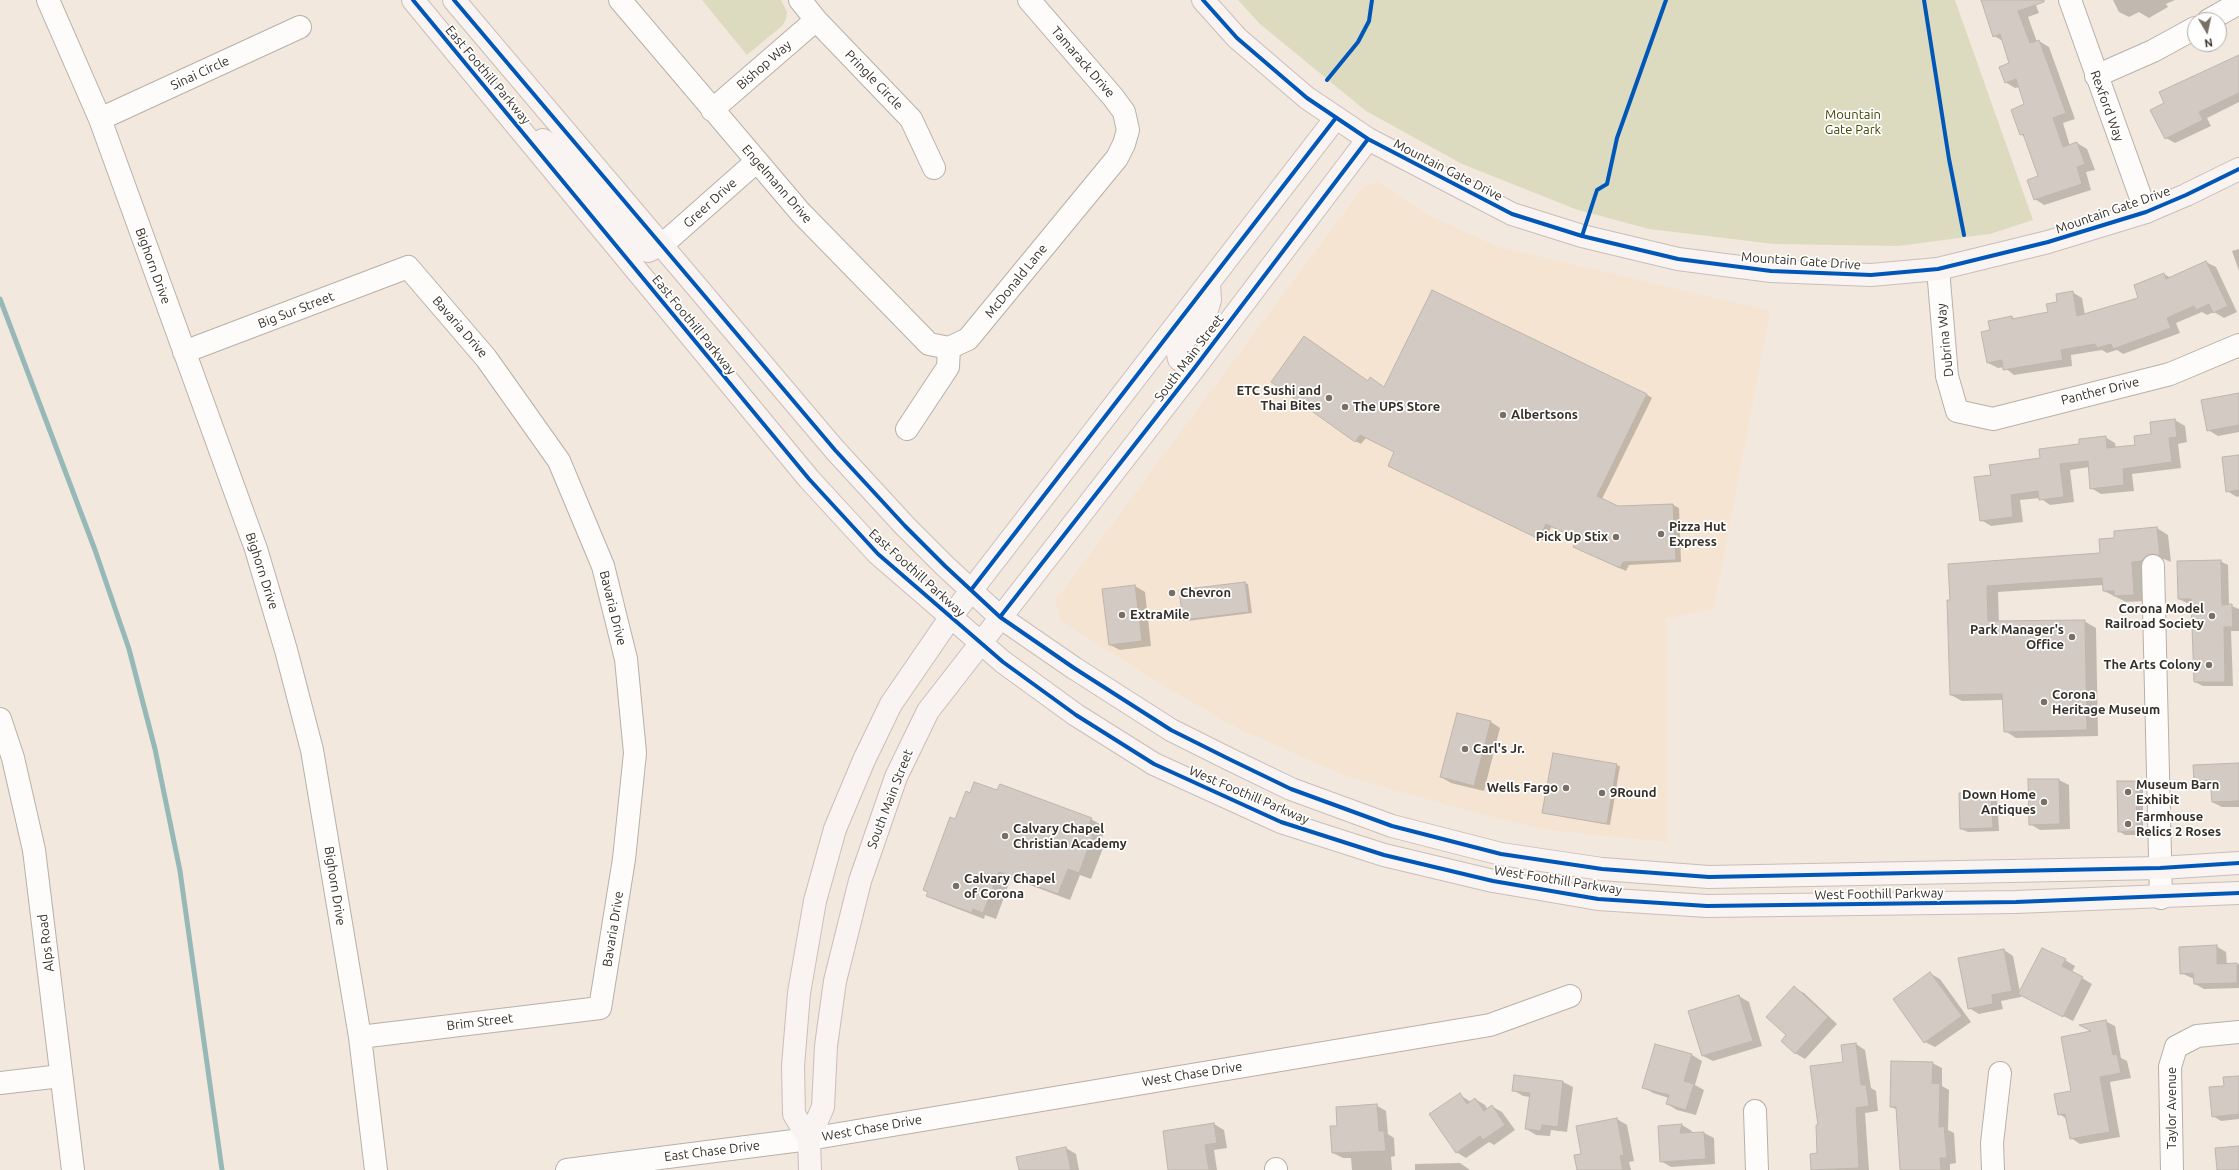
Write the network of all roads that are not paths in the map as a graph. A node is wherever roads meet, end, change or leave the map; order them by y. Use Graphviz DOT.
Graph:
graph roads {
  1 [pos="48,0"];
  2 [pos="413,0"];
  3 [pos="454,0"];
  4 [pos="620,0"];
  5 [pos="800,0"];
  6 [pos="1029,0"];
  7 [pos="1203,0"];
  8 [pos="2070,0"];
  9 [pos="2239,4"];
  10 [pos="2224,12"];
  11 [pos="816,20"];
  12 [pos="300,27"];
  13 [pos="2187,32"];
  14 [pos="2096,76"];
  15 [pos="499,103"];
  16 [pos="712,110"];
  17 [pos="100,119"];
  18 [pos="1335,119"];
  19 [pos="1128,130"];
  20 [pos="1368,140"];
  21 [pos="757,161"];
  22 [pos="934,168"];
  23 [pos="2239,169"];
  24 [pos="2146,212"];
  25 [pos="662,245"];
  26 [pos="408,267"];
  27 [pos="1938,269"];
  28 [pos="1209,284"];
  29 [pos="2239,345"];
  30 [pos="949,348"];
  31 [pos="184,352"];
  32 [pos="1193,370"];
  33 [pos="1957,411"];
  34 [pos="907,430"];
  35 [pos="2152,566"];
  36 [pos="971,590"];
  37 [pos="1000,617"];
  38 [pos="950,618"];
  39 [pos="980,643"];
  40 [pos="0,719"];
  41 [pos="2239,863"];
  42 [pos="2160,868"];
  43 [pos="2239,893"];
  44 [pos="2161,898"];
  45 [pos="1570,996"];
  46 [pos="600,1008"];
  47 [pos="2239,1032"];
  48 [pos="360,1037"];
  49 [pos="2000,1073"];
  50 [pos="61,1076"];
  51 [pos="0,1083"];
  52 [pos="1755,1111"];
  53 [pos="810,1139"];
  54 [pos="73,1170"];
  55 [pos="376,1170"];
  56 [pos="567,1170"];
  57 [pos="810,1170"];
  58 [pos="1757,1170"];
  59 [pos="1993,1170"];
  60 [pos="2172,1170"];
  1 -- 17 [label="street, Bighorn Drive"];
  2 -- 15 [label="main road, East Foothill Parkway"];
  3 -- 25 [label="main road, East Foothill Parkway"];
  4 -- 16 [label="street, Engelmann Drive"];
  5 -- 11 [label="street, Pringle Circle"];
  6 -- 19 [label="street, Tamarack Drive"];
  7 -- 18 [label="main road"];
  8 -- 14 [label="street, Rexford Way"];
  9 -- 10 [label="street"];
  11 -- 16 [label="street, Bishop Way"];
  11 -- 22 [label="street, Pringle Circle"];
  12 -- 17 [label="street, Sinai Circle"];
  13 -- 14 [label="street"];
  14 -- 24 [label="street, Rexford Way"];
  15 -- 25 [label="main road"];
  15 -- 38 [label="main road, East Foothill Parkway"];
  16 -- 21 [label="street, Engelmann Drive"];
  17 -- 31 [label="street, Bighorn Drive"];
  18 -- 20 [label="main road"];
  18 -- 28 [label="main road"];
  19 -- 30 [label="street, McDonald Lane"];
  20 -- 27 [label="main road, Mountain Gate Drive"];
  20 -- 32 [label="main road, South Main Street"];
  21 -- 25 [label="street, Greer Drive"];
  21 -- 30 [label="street, Engelmann Drive"];
  23 -- 24 [label="main road, Mountain Gate Drive"];
  24 -- 27 [label="main road, Mountain Gate Drive"];
  25 -- 36 [label="main road, East Foothill Parkway"];
  26 -- 31 [label="street, Big Sur Street"];
  26 -- 46 [label="street, Bavaria Drive"];
  27 -- 33 [label="street, Dubrina Way"];
  28 -- 32 [label="main road"];
  28 -- 36 [label="main road"];
  29 -- 33 [label="street, Panther Drive"];
  30 -- 34 [label="street"];
  31 -- 48 [label="street, Bighorn Drive"];
  32 -- 37 [label="main road, South Main Street"];
  35 -- 42 [label="street"];
  36 -- 37 [label="main road, East Foothill Parkway"];
  36 -- 38 [label="main road"];
  37 -- 39 [label="main road, South Main Street"];
  37 -- 42 [label="main road, West Foothill Parkway"];
  38 -- 39 [label="main road, East Foothill Parkway"];
  38 -- 53 [label="main road"];
  39 -- 44 [label="main road, West Foothill Parkway"];
  39 -- 53 [label="main road, South Main Street"];
  40 -- 50 [label="street, Alps Road"];
  41 -- 42 [label="main road, West Foothill Parkway"];
  42 -- 44 [label="street"];
  43 -- 44 [label="main road, West Foothill Parkway"];
  45 -- 53 [label="street, West Chase Drive"];
  46 -- 48 [label="street, Brim Street"];
  47 -- 60 [label="street, Taylor Avenue"];
  48 -- 55 [label="street, Bighorn Drive"];
  49 -- 59 [label="street"];
  50 -- 51 [label="street"];
  50 -- 54 [label="street, Alps Road"];
  52 -- 58 [label="street"];
  53 -- 56 [label="street, East Chase Drive"];
  53 -- 57 [label="main road, South Main Street"];
}
